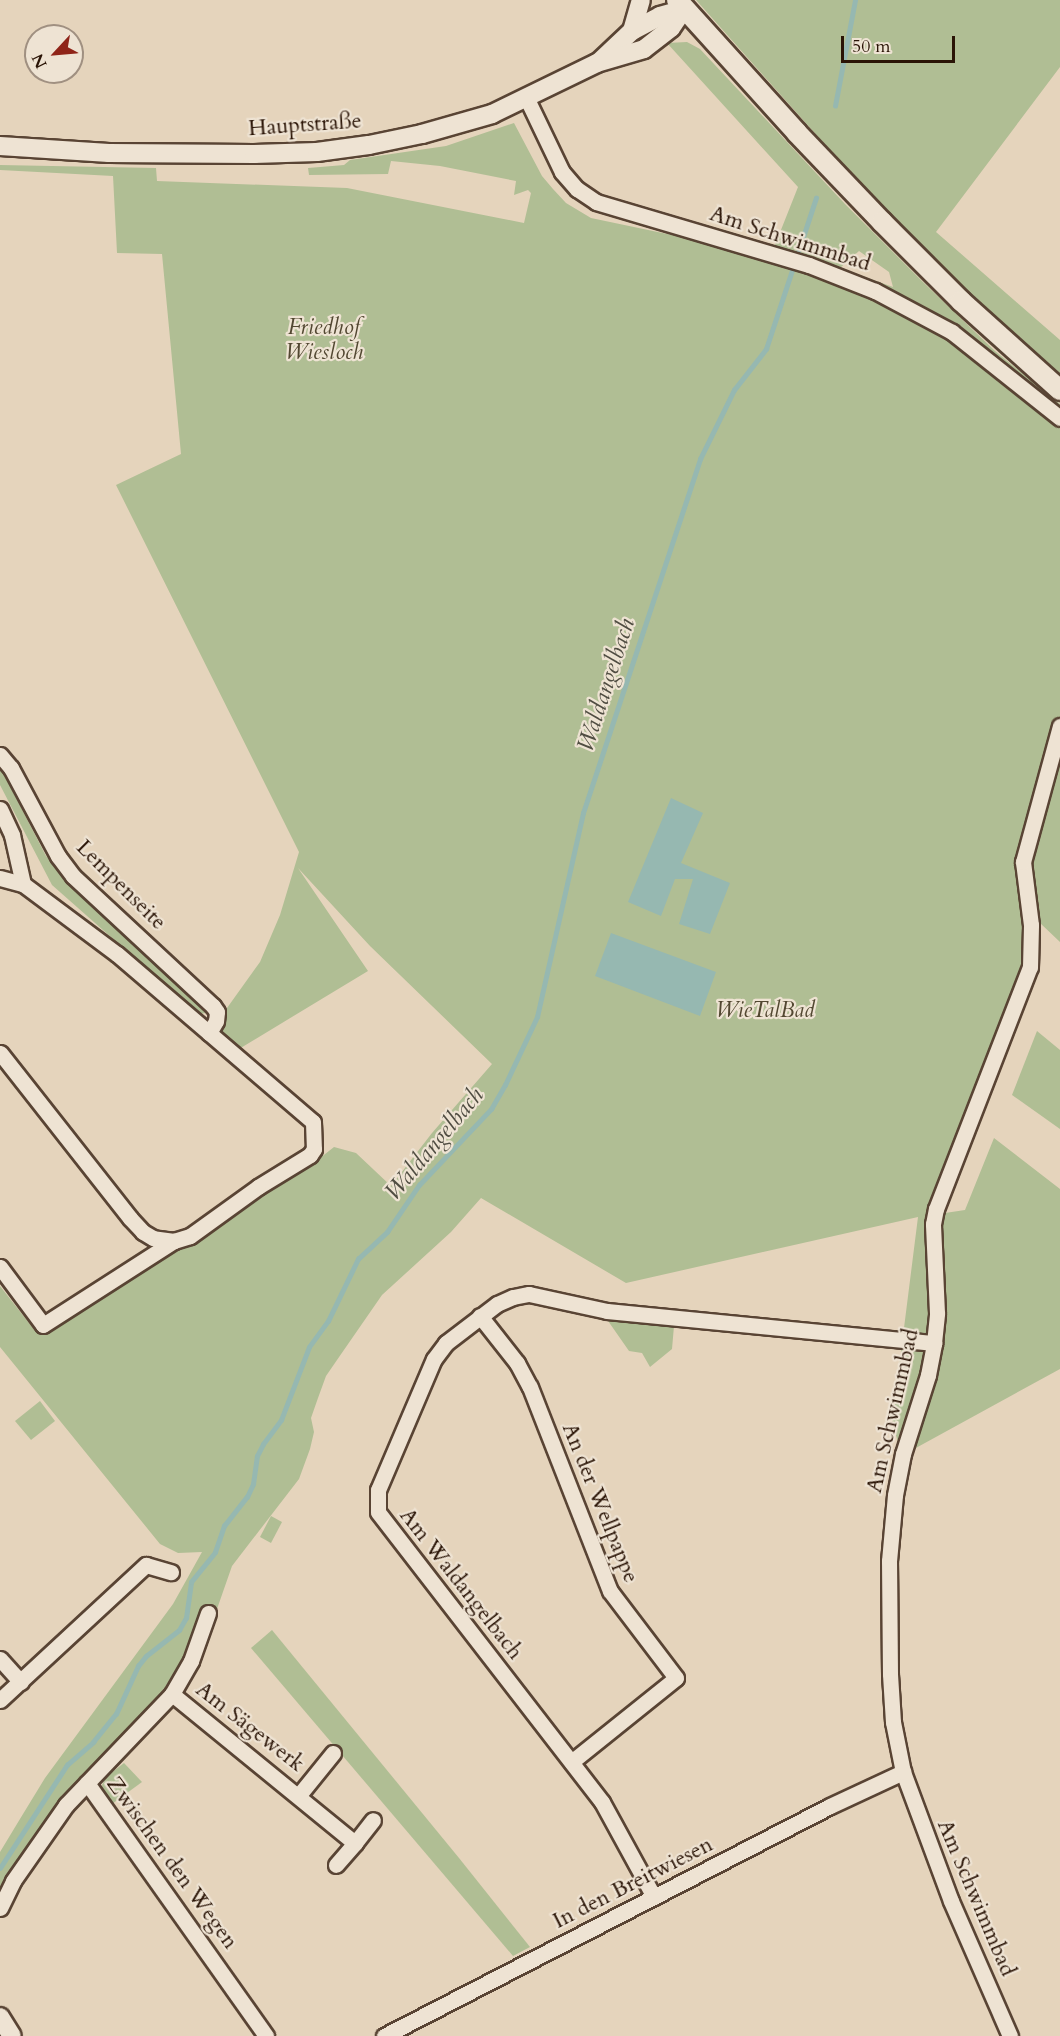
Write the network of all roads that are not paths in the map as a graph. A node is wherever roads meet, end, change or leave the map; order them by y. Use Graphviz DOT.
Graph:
graph roads {
  1 [pos="641,0"];
  2 [pos="681,5"];
  3 [pos="632,31"];
  4 [pos="597,63"];
  5 [pos="527,99"];
  6 [pos="0,147"];
  7 [pos="1060,390"];
  8 [pos="1060,418"];
  9 [pos="1060,726"];
  10 [pos="0,756"];
  11 [pos="0,809"];
  12 [pos="0,878"];
  13 [pos="23,884"];
  14 [pos="209,1033"];
  15 [pos="0,1053"];
  16 [pos="174,1241"];
  17 [pos="0,1267"];
  18 [pos="480,1316"];
  19 [pos="934,1343"];
  20 [pos="171,1572"];
  21 [pos="208,1613"];
  22 [pos="0,1659"];
  23 [pos="21,1682"];
  24 [pos="172,1694"];
  25 [pos="0,1700"];
  26 [pos="333,1753"];
  27 [pos="571,1762"];
  28 [pos="903,1772"];
  29 [pos="87,1783"];
  30 [pos="299,1795"];
  31 [pos="373,1820"];
  32 [pos="355,1843"];
  33 [pos="336,1865"];
  34 [pos="654,1897"];
  35 [pos="0,1908"];
  36 [pos="0,2017"];
  37 [pos="12,2036"];
  38 [pos="266,2036"];
  39 [pos="384,2036"];
  40 [pos="1010,2036"];
  1 -- 3 [label="street"];
  2 -- 3 [label="street, Hauptstraße"];
  2 -- 4 [label="street, Hauptstraße"];
  2 -- 7 [label="main road"];
  3 -- 4 [label="street, Hauptstraße"];
  4 -- 5 [label="street, Hauptstraße"];
  5 -- 6 [label="street, Hauptstraße"];
  5 -- 8 [label="street, Am Schwimmbad"];
  9 -- 19 [label="street, Am Schwimmbad"];
  10 -- 14 [label="street, Lempenseite"];
  11 -- 13 [label="street"];
  12 -- 13 [label="street"];
  13 -- 14 [label="street"];
  14 -- 16 [label="street"];
  15 -- 16 [label="street"];
  16 -- 17 [label="street"];
  18 -- 19 [label="street, Am Waldangelbach"];
  18 -- 27 [label="street, Am Waldangelbach"];
  18 -- 27 [label="street, An der Wellpappe"];
  19 -- 28 [label="street, Am Schwimmbad"];
  20 -- 23 [label="street"];
  21 -- 24 [label="street, Am Sägewerk"];
  22 -- 23 [label="street"];
  23 -- 25 [label="street"];
  24 -- 29 [label="street, Am Sägewerk"];
  24 -- 30 [label="street, Am Sägewerk"];
  26 -- 30 [label="street, Am Sägewerk"];
  27 -- 34 [label="street, Am Waldangelbach"];
  28 -- 34 [label="street, In den Breitwiesen"];
  28 -- 40 [label="street, Am Schwimmbad"];
  29 -- 35 [label="street, Zwischen den Wegen"];
  29 -- 38 [label="street, Zwischen den Wegen"];
  30 -- 32 [label="street, Am Sägewerk"];
  31 -- 32 [label="street"];
  32 -- 33 [label="street"];
  34 -- 39 [label="street, In den Breitwiesen"];
  36 -- 37 [label="street"];
}
